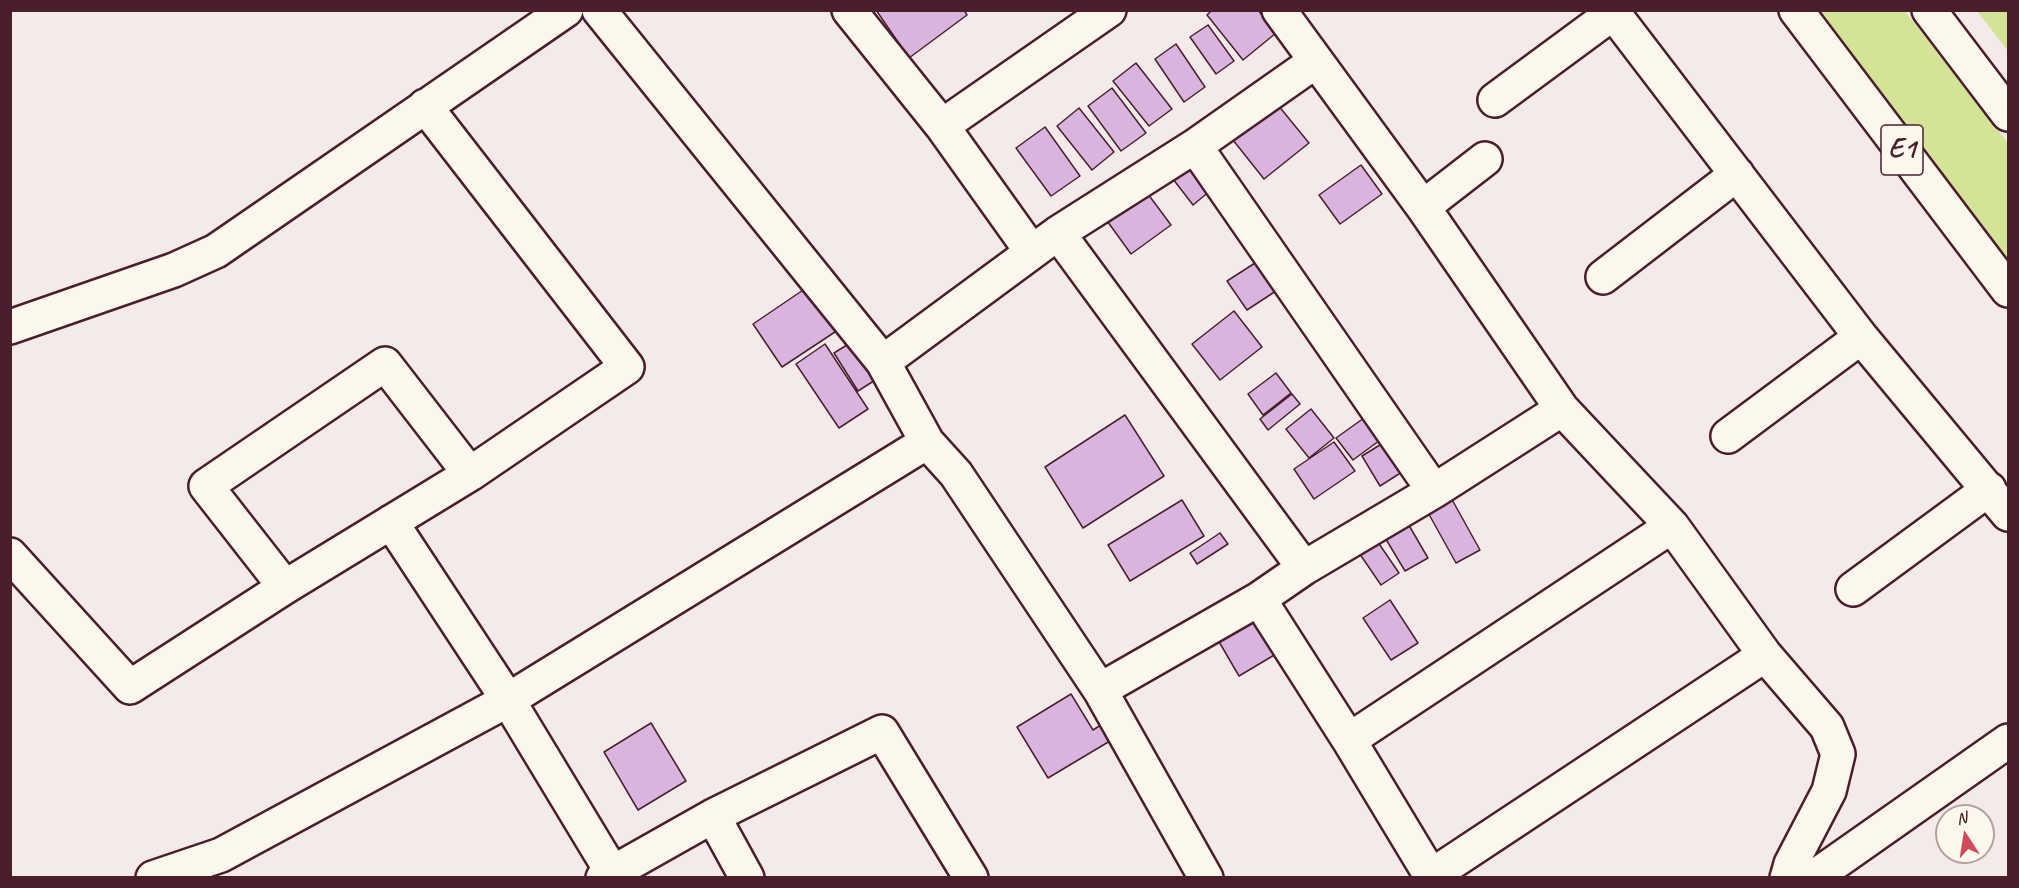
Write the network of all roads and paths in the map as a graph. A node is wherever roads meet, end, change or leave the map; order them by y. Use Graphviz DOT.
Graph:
graph roads {
  1 [pos="566,10"];
  2 [pos="599,10"];
  3 [pos="849,10"];
  4 [pos="1108,10"];
  5 [pos="1279,10"];
  6 [pos="1796,10"];
  7 [pos="1929,10"];
  8 [pos="1612,12"];
  9 [pos="1316,61"];
  10 [pos="1496,100"];
  11 [pos="425,106"];
  12 [pos="2008,114"];
  13 [pos="942,126"];
  14 [pos="1195,146"];
  15 [pos="1485,159"];
  16 [pos="1737,174"];
  17 [pos="1423,207"];
  18 [pos="1045,243"];
  19 [pos="1603,277"];
  20 [pos="2008,290"];
  21 [pos="10,327"];
  22 [pos="1861,337"];
  23 [pos="883,362"];
  24 [pos="1562,409"];
  25 [pos="1728,436"];
  26 [pos="927,442"];
  27 [pos="470,474"];
  28 [pos="1434,491"];
  29 [pos="1999,502"];
  30 [pos="391,522"];
  31 [pos="1672,526"];
  32 [pos="10,555"];
  33 [pos="1304,568"];
  34 [pos="285,587"];
  35 [pos="1853,589"];
  36 [pos="1259,599"];
  37 [pos="1765,655"];
  38 [pos="1100,690"];
  39 [pos="508,700"];
  40 [pos="1349,740"];
  41 [pos="2008,741"];
  42 [pos="713,816"];
  43 [pos="216,866"];
  44 [pos="607,875"];
  45 [pos="153,878"];
  46 [pos="747,878"];
  47 [pos="971,878"];
  48 [pos="1206,878"];
  49 [pos="1786,878"];
  50 [pos="1814,878"];
  1 -- 11 [label="main road"];
  2 -- 23 [label="main road"];
  3 -- 13 [label="main road"];
  4 -- 13 [label="main road"];
  5 -- 9 [label="main road"];
  6 -- 20 [label="main road, E1"];
  7 -- 12 [label="main road"];
  8 -- 10 [label="main road"];
  8 -- 16 [label="main road"];
  9 -- 14 [label="main road"];
  9 -- 17 [label="main road"];
  11 -- 21 [label="main road"];
  11 -- 27 [label="main road"];
  13 -- 18 [label="main road"];
  14 -- 18 [label="main road"];
  14 -- 28 [label="main road"];
  15 -- 17 [label="main road"];
  16 -- 19 [label="main road"];
  16 -- 22 [label="main road"];
  17 -- 24 [label="main road"];
  18 -- 23 [label="main road"];
  18 -- 33 [label="main road"];
  22 -- 25 [label="main road"];
  22 -- 29 [label="main road"];
  23 -- 26 [label="main road"];
  24 -- 28 [label="main road"];
  24 -- 31 [label="main road"];
  26 -- 38 [label="main road"];
  26 -- 39 [label="main road"];
  27 -- 30 [label="main road"];
  27 -- 34 [label="main road"];
  28 -- 33 [label="main road"];
  29 -- 35 [label="main road"];
  30 -- 34 [label="main road"];
  30 -- 39 [label="main road"];
  31 -- 37 [label="main road"];
  31 -- 40 [label="main road"];
  32 -- 34 [label="main road"];
  33 -- 36 [label="main road"];
  36 -- 38 [label="main road"];
  36 -- 40 [label="main road"];
  37 -- 40 [label="main road"];
  37 -- 49 [label="main road"];
  38 -- 48 [label="main road"];
  39 -- 43 [label="main road"];
  39 -- 44 [label="main road"];
  41 -- 50 [label="main road"];
  42 -- 44 [label="main road"];
  42 -- 46 [label="main road"];
  42 -- 47 [label="main road"];
  43 -- 45 [label="main road"];
}
